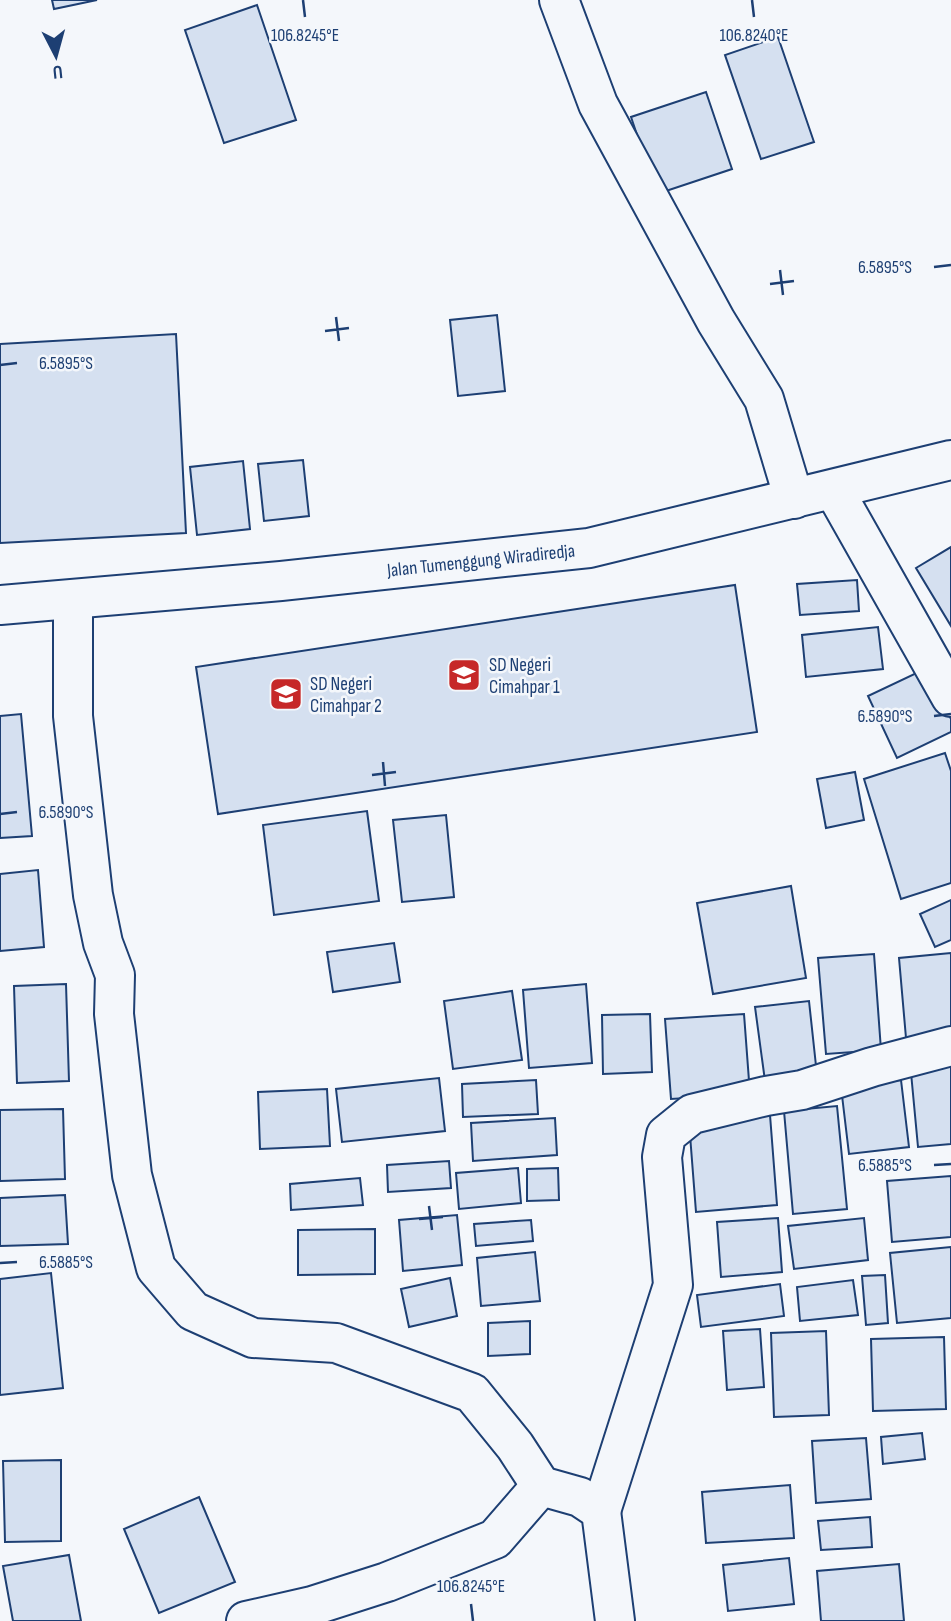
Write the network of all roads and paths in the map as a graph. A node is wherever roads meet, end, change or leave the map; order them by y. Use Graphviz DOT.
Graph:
graph roads {
  1 [pos="559,0"];
  2 [pos="951,460"];
  3 [pos="834,490"];
  4 [pos="794,499"];
  5 [pos="73,600"];
  6 [pos="0,605"];
  7 [pos="951,697"];
  8 [pos="951,1046"];
  9 [pos="541,1486"];
  10 [pos="601,1511"];
  11 [pos="246,1621"];
  12 [pos="615,1621"];
  1 -- 4 [label="street"];
  2 -- 3 [label="street, Jalan Tumenggung Wiradiredja"];
  3 -- 4 [label="street, Jalan Tumenggung Wiradiredja"];
  3 -- 7 [label="street"];
  4 -- 5 [label="street, Jalan Tumenggung Wiradiredja"];
  5 -- 6 [label="street, Jalan Tumenggung Wiradiredja"];
  5 -- 9 [label="street"];
  8 -- 10 [label="street"];
  9 -- 10 [label="street"];
  9 -- 11 [label="street"];
  10 -- 12 [label="street"];
}
